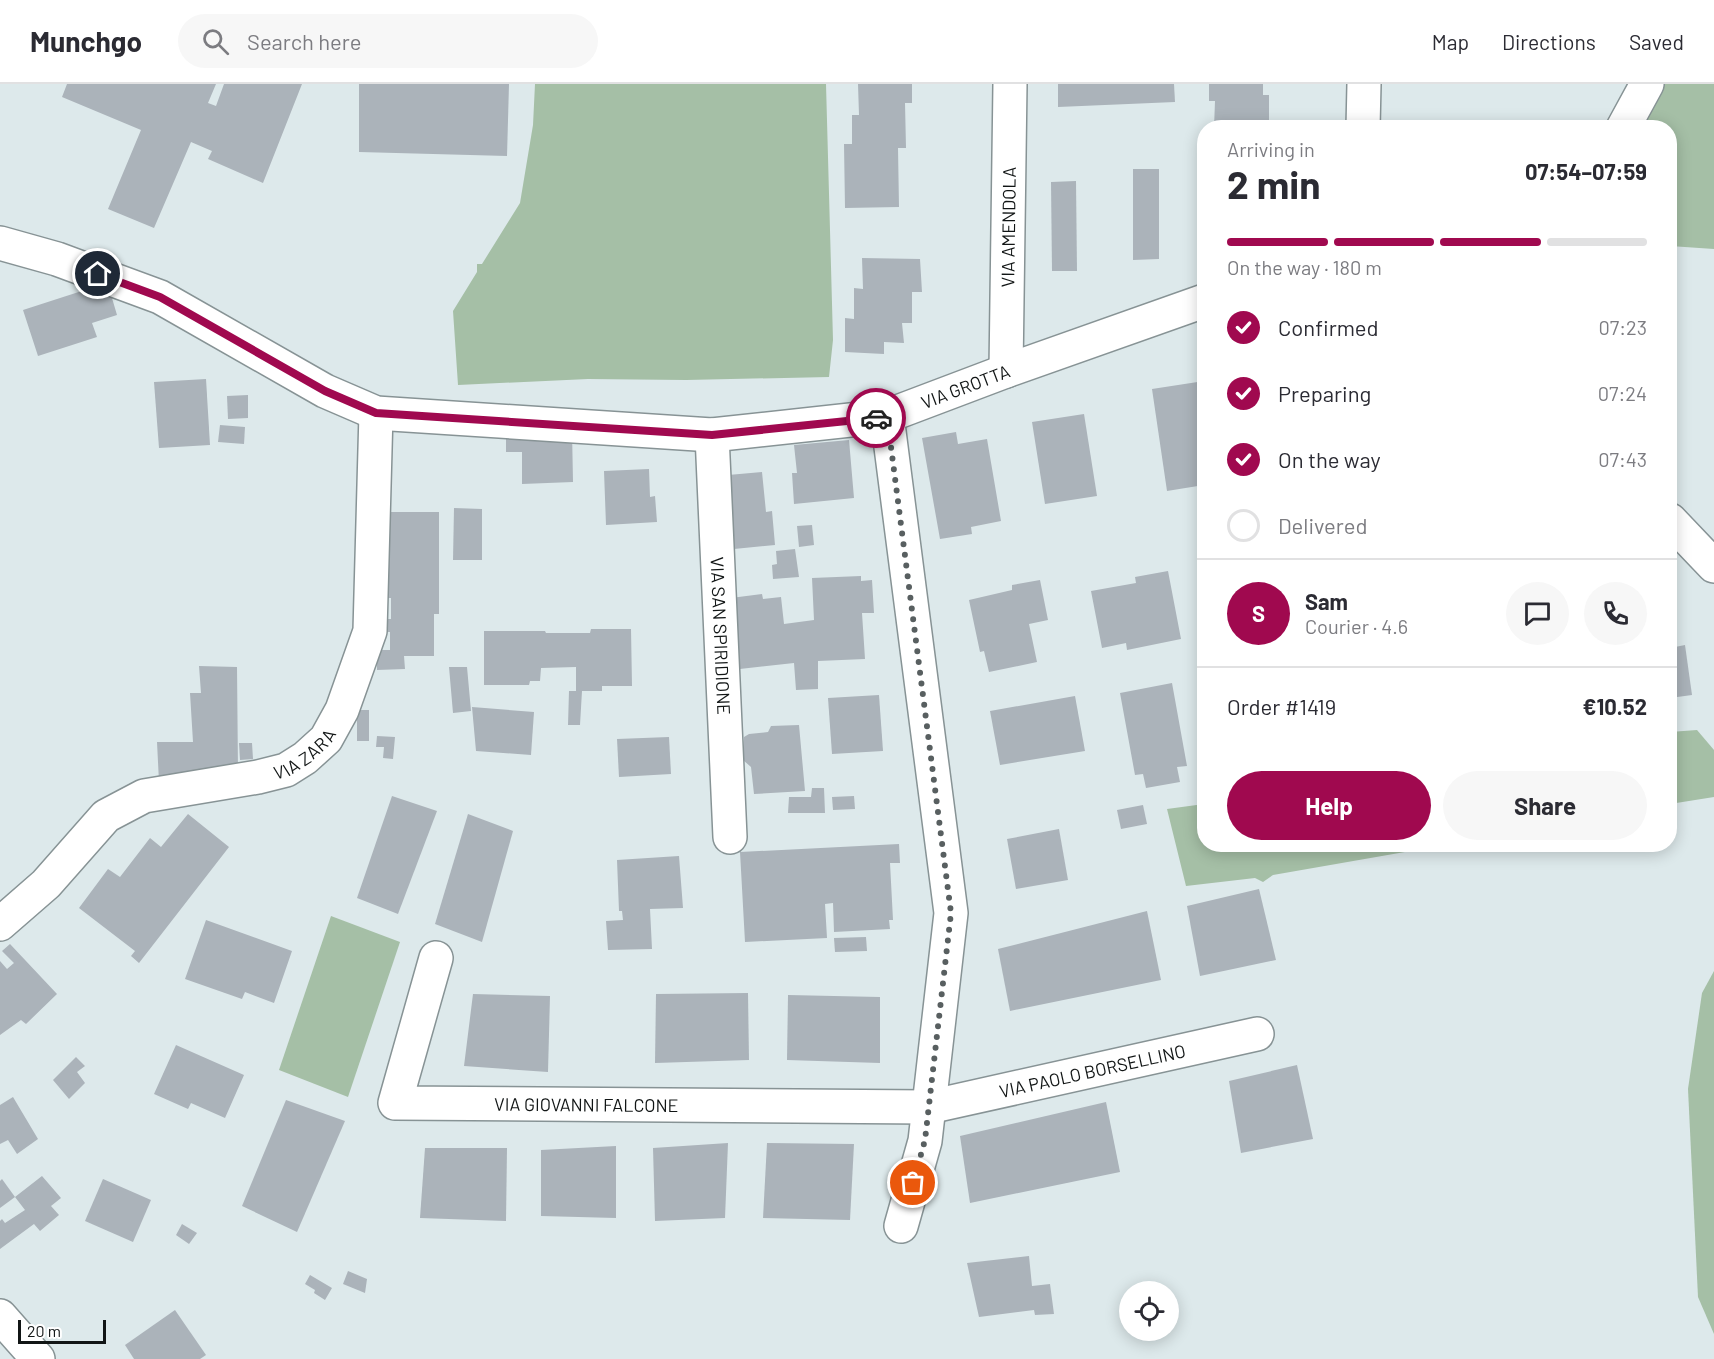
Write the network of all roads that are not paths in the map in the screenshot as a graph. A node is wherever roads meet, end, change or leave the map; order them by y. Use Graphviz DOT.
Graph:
graph roads {
  1 [pos="1010,84"];
  2 [pos="1364,84"];
  3 [pos="1647,84"];
  4 [pos="1364,120"];
  5 [pos="1627,120"];
  6 [pos="0,243"];
  7 [pos="1197,303"];
  8 [pos="1006,371"];
  9 [pos="376,413"];
  10 [pos="887,416"];
  11 [pos="712,435"];
  12 [pos="1677,530"];
  13 [pos="1693,554"];
  14 [pos="730,837"];
  15 [pos="0,924"];
  16 [pos="436,958"];
  17 [pos="1257,1034"];
  18 [pos="929,1107"];
  19 [pos="901,1226"];
  20 [pos="0,1316"];
  21 [pos="38,1359"];
  1 -- 8 [label="street, VIA AMENDOLA"];
  2 -- 4 [label="street"];
  3 -- 5 [label="street"];
  6 -- 9 [label="street, VIA GROTTA"];
  7 -- 8 [label="street, VIA GROTTA"];
  8 -- 10 [label="street, VIA GROTTA"];
  9 -- 11 [label="street, VIA GROTTA"];
  9 -- 15 [label="street, VIA ZARA"];
  10 -- 11 [label="street, VIA GROTTA"];
  10 -- 18 [label="street"];
  11 -- 14 [label="street, VIA SAN SPIRIDIONE"];
  12 -- 13 [label="street"];
  16 -- 18 [label="street, VIA GIOVANNI FALCONE"];
  17 -- 18 [label="street, VIA PAOLO BORSELLINO"];
  18 -- 19 [label="street"];
  20 -- 21 [label="street"];
}
